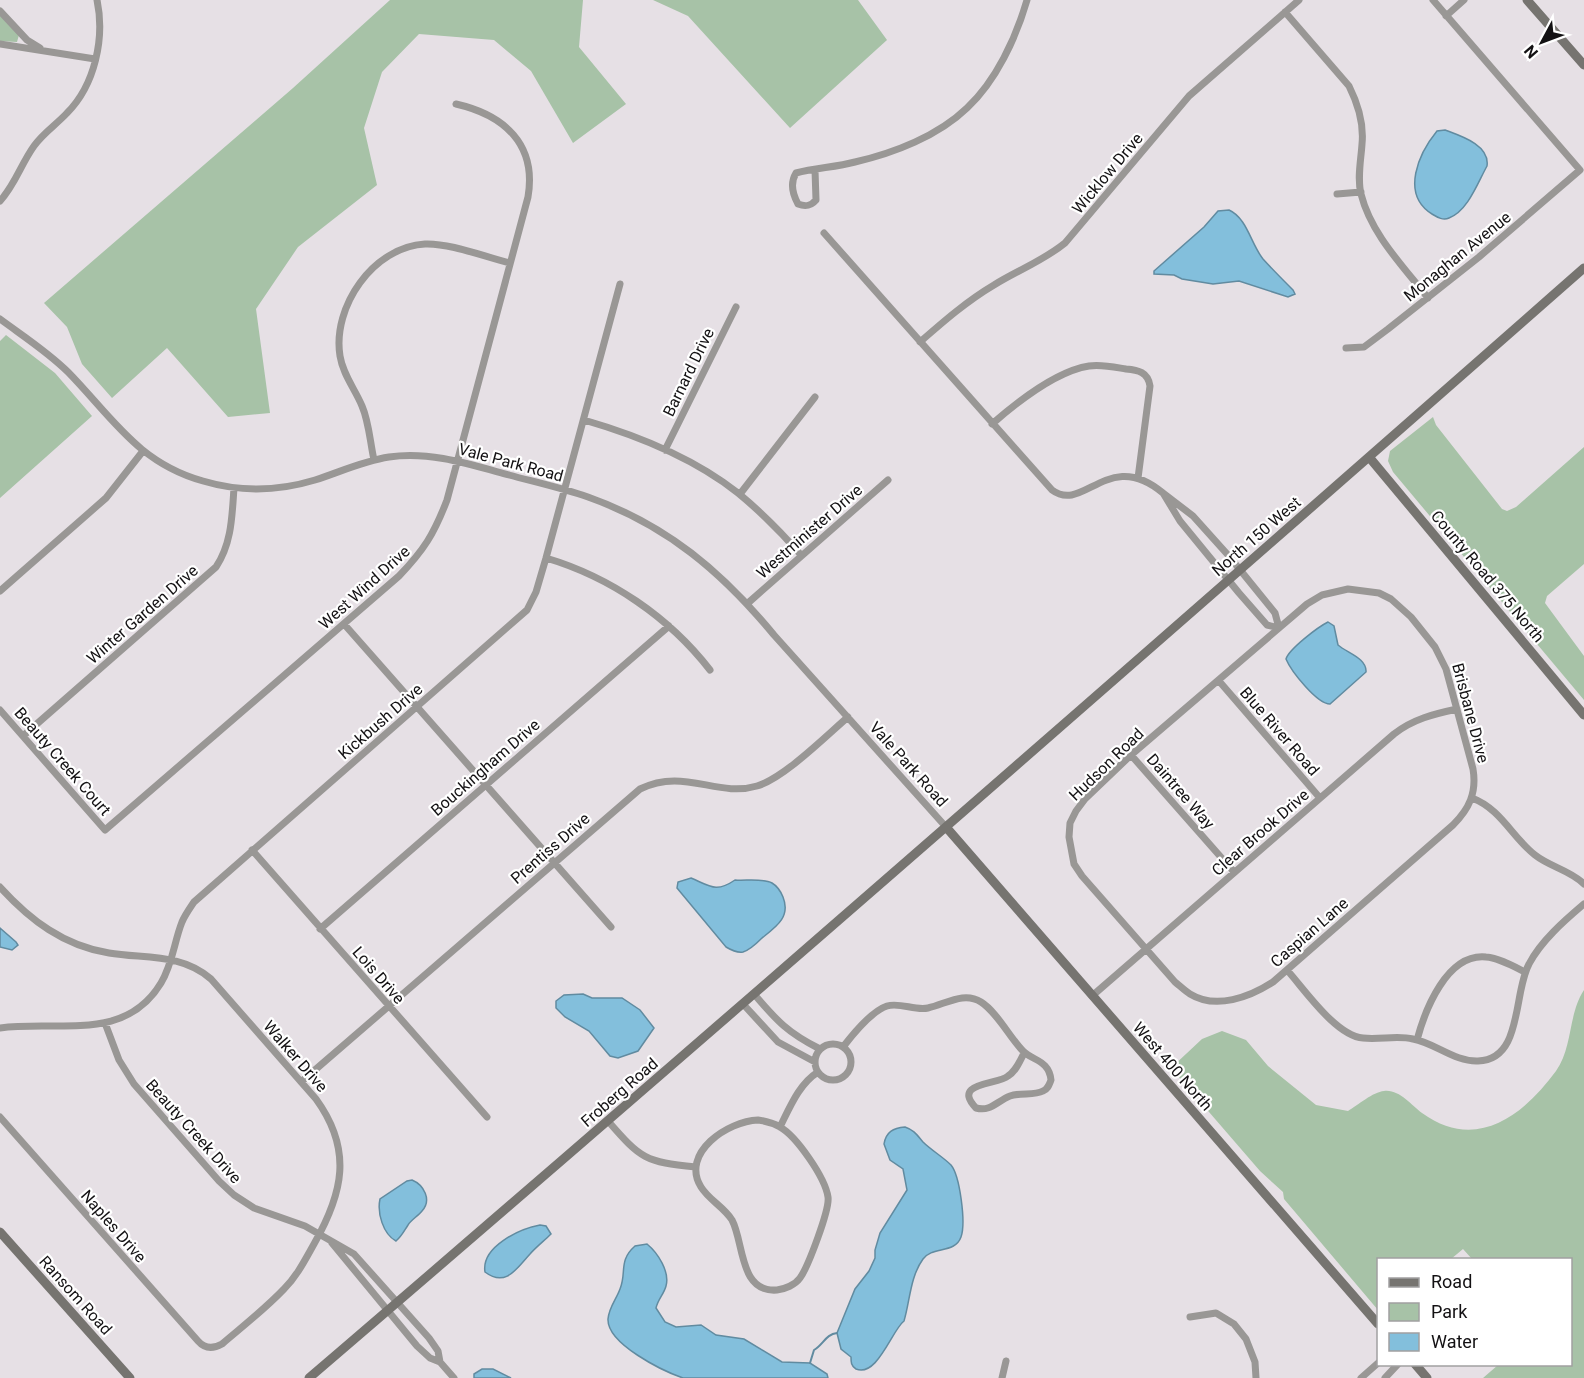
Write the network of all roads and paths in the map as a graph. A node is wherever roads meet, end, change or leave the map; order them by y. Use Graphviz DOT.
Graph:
graph roads {
  1 [pos="97,0"];
  2 [pos="1027,0"];
  3 [pos="1299,0"];
  4 [pos="1464,0"];
  5 [pos="1527,0"];
  6 [pos="1437,2"];
  7 [pos="0,10"];
  8 [pos="1285,12"];
  9 [pos="1446,16"];
  10 [pos="0,44"];
  11 [pos="45,51"];
  12 [pos="95,60"];
  13 [pos="1584,65"];
  14 [pos="456,104"];
  15 [pos="815,170"];
  16 [pos="1361,192"];
  17 [pos="1337,194"];
  18 [pos="0,201"];
  19 [pos="824,233"];
  20 [pos="510,263"];
  21 [pos="1584,267"];
  22 [pos="620,284"];
  23 [pos="1428,298"];
  24 [pos="736,307"];
  25 [pos="0,319"];
  26 [pos="920,342"];
  27 [pos="1346,348"];
  28 [pos="815,397"];
  29 [pos="584,420"];
  30 [pos="992,424"];
  31 [pos="665,450"];
  32 [pos="143,451"];
  33 [pos="1369,457"];
  34 [pos="374,459"];
  35 [pos="457,461"];
  36 [pos="1138,478"];
  37 [pos="888,480"];
  38 [pos="234,488"];
  39 [pos="564,490"];
  40 [pos="1163,493"];
  41 [pos="740,494"];
  42 [pos="801,555"];
  43 [pos="546,558"];
  44 [pos="1239,570"];
  45 [pos="1228,580"];
  46 [pos="0,591"];
  47 [pos="748,603"];
  48 [pos="344,624"];
  49 [pos="669,626"];
  50 [pos="1280,628"];
  51 [pos="710,670"];
  52 [pos="1219,681"];
  53 [pos="417,707"];
  54 [pos="1457,708"];
  55 [pos="0,710"];
  56 [pos="1584,715"];
  57 [pos="848,717"];
  58 [pos="23,736"];
  59 [pos="1131,755"];
  60 [pos="485,785"];
  61 [pos="1320,798"];
  62 [pos="1472,798"];
  63 [pos="946,827"];
  64 [pos="105,830"];
  65 [pos="252,850"];
  66 [pos="554,863"];
  67 [pos="1234,872"];
  68 [pos="1584,884"];
  69 [pos="0,887"];
  70 [pos="1584,904"];
  71 [pos="611,927"];
  72 [pos="320,929"];
  73 [pos="1146,949"];
  74 [pos="172,959"];
  75 [pos="1287,970"];
  76 [pos="1525,972"];
  77 [pos="754,994"];
  78 [pos="1092,996"];
  79 [pos="743,1004"];
  80 [pos="389,1006"];
  81 [pos="105,1023"];
  82 [pos="0,1028"];
  83 [pos="1417,1040"];
  84 [pos="843,1047"];
  85 [pos="820,1049"];
  86 [pos="1024,1053"];
  87 [pos="815,1062"];
  88 [pos="818,1072"];
  89 [pos="301,1082"];
  90 [pos="0,1117"];
  91 [pos="486,1117"];
  92 [pos="608,1121"];
  93 [pos="780,1127"];
  94 [pos="696,1167"];
  95 [pos="0,1232"];
  96 [pos="319,1234"];
  97 [pos="328,1239"];
  98 [pos="398,1302"];
  99 [pos="387,1311"];
  100 [pos="1190,1317"];
  101 [pos="1377,1323"];
  102 [pos="210,1348"];
  103 [pos="1006,1361"];
  104 [pos="440,1362"];
  105 [pos="1377,1364"];
  106 [pos="1397,1366"];
  107 [pos="1416,1366"];
  108 [pos="130,1378"];
  109 [pos="309,1378"];
  110 [pos="454,1378"];
  111 [pos="1002,1378"];
  112 [pos="1256,1378"];
  113 [pos="1361,1378"];
  114 [pos="1385,1378"];
  115 [pos="1427,1378"];
  1 -- 12 [label="street"];
  2 -- 15 [label="street"];
  3 -- 8 [label="street, Wicklow Drive"];
  4 -- 9 [label="street"];
  5 -- 13 [label="main road"];
  6 -- 9 [label="street"];
  7 -- 11 [label="street"];
  8 -- 16 [label="street"];
  8 -- 26 [label="street, Wicklow Drive"];
  9 -- 23 [label="street, Monaghan Avenue"];
  10 -- 11 [label="street"];
  11 -- 12 [label="street"];
  12 -- 18 [label="street"];
  14 -- 20 [label="street, West Wind Drive"];
  15 -- 15 [label="street"];
  16 -- 17 [label="street"];
  16 -- 23 [label="street"];
  19 -- 26 [label="street"];
  20 -- 34 [label="street"];
  20 -- 35 [label="street, West Wind Drive"];
  21 -- 33 [label="main road, North 150 West"];
  22 -- 29 [label="street, Kickbush Drive"];
  23 -- 27 [label="street, Monaghan Avenue"];
  24 -- 31 [label="street, Barnard Drive"];
  25 -- 32 [label="street, Vale Park Road"];
  26 -- 30 [label="street"];
  28 -- 41 [label="street"];
  29 -- 31 [label="street"];
  29 -- 39 [label="street, Kickbush Drive"];
  30 -- 36 [label="street"];
  30 -- 36 [label="street"];
  31 -- 41 [label="street"];
  32 -- 38 [label="street, Vale Park Road"];
  32 -- 46 [label="street"];
  33 -- 44 [label="main road, North 150 West"];
  33 -- 56 [label="main road, County Road 375 North"];
  34 -- 35 [label="street, Vale Park Road"];
  34 -- 38 [label="street, Vale Park Road"];
  35 -- 39 [label="street, Vale Park Road"];
  35 -- 48 [label="street, West Wind Drive"];
  36 -- 40 [label="street"];
  37 -- 42 [label="street, Westminister Drive"];
  38 -- 58 [label="street, Winter Garden Drive"];
  39 -- 43 [label="street, Kickbush Drive"];
  39 -- 47 [label="street, Vale Park Road"];
  40 -- 44 [label="street"];
  40 -- 45 [label="street"];
  41 -- 42 [label="street"];
  42 -- 47 [label="street, Westminister Drive"];
  43 -- 49 [label="street"];
  43 -- 53 [label="street, Kickbush Drive"];
  44 -- 45 [label="main road, North 150 West"];
  44 -- 50 [label="street"];
  45 -- 50 [label="street"];
  45 -- 63 [label="main road, North 150 West"];
  47 -- 57 [label="street, Vale Park Road"];
  48 -- 53 [label="street"];
  48 -- 64 [label="street, West Wind Drive"];
  49 -- 51 [label="street"];
  49 -- 60 [label="street, Bouckingham Drive"];
  50 -- 52 [label="street, Hudson Road"];
  50 -- 54 [label="street, Brisbane Drive"];
  52 -- 59 [label="street, Hudson Road"];
  52 -- 61 [label="street, Blue River Road"];
  53 -- 60 [label="street"];
  53 -- 65 [label="street, Kickbush Drive"];
  54 -- 61 [label="street, Clear Brook Drive"];
  54 -- 62 [label="street, Brisbane Drive"];
  55 -- 58 [label="street, Beauty Creek Court"];
  57 -- 63 [label="street, Vale Park Road"];
  57 -- 66 [label="street, Prentiss Drive"];
  58 -- 64 [label="street, Beauty Creek Court"];
  59 -- 67 [label="street, Daintree Way"];
  59 -- 73 [label="street, Hudson Road"];
  60 -- 66 [label="street"];
  60 -- 72 [label="street, Bouckingham Drive"];
  61 -- 67 [label="street, Clear Brook Drive"];
  62 -- 68 [label="street"];
  62 -- 75 [label="street, Caspian Lane"];
  63 -- 77 [label="main road, Froberg Road"];
  63 -- 78 [label="main road, West 400 North"];
  65 -- 72 [label="street, Lois Drive"];
  65 -- 74 [label="street, Kickbush Drive"];
  66 -- 71 [label="street"];
  66 -- 80 [label="street, Prentiss Drive"];
  67 -- 73 [label="street, Clear Brook Drive"];
  69 -- 74 [label="street, Walker Drive"];
  70 -- 76 [label="street"];
  72 -- 80 [label="street, Lois Drive"];
  73 -- 75 [label="street, Caspian Lane"];
  73 -- 78 [label="street, Clear Brook Drive"];
  74 -- 81 [label="street, Kickbush Drive"];
  74 -- 89 [label="street, Walker Drive"];
  75 -- 83 [label="street"];
  76 -- 83 [label="street"];
  76 -- 83 [label="street"];
  77 -- 79 [label="main road, Froberg Road"];
  77 -- 85 [label="street"];
  78 -- 101 [label="main road, West 400 North"];
  79 -- 87 [label="street"];
  79 -- 92 [label="main road, Froberg Road"];
  80 -- 89 [label="street, Prentiss Drive"];
  80 -- 91 [label="street, Lois Drive"];
  81 -- 82 [label="street, Kickbush Drive"];
  81 -- 96 [label="street, Beauty Creek Drive"];
  84 -- 85 [label="street"];
  84 -- 86 [label="street"];
  84 -- 88 [label="street"];
  85 -- 87 [label="street"];
  86 -- 86 [label="street"];
  87 -- 88 [label="street"];
  88 -- 93 [label="street"];
  89 -- 96 [label="street, Walker Drive"];
  90 -- 102 [label="street, Naples Drive"];
  92 -- 94 [label="street"];
  92 -- 98 [label="main road, Froberg Road"];
  93 -- 94 [label="street"];
  93 -- 94 [label="street"];
  95 -- 108 [label="main road, Ransom Road"];
  96 -- 97 [label="street, Beauty Creek Drive"];
  96 -- 102 [label="street, Walker Drive"];
  97 -- 98 [label="street, Beauty Creek Drive"];
  97 -- 99 [label="street, Beauty Creek Drive"];
  98 -- 99 [label="main road, Froberg Road"];
  98 -- 104 [label="street, Beauty Creek Drive"];
  99 -- 104 [label="street, Beauty Creek Drive"];
  99 -- 109 [label="main road, Froberg Road"];
  100 -- 112 [label="street"];
  103 -- 111 [label="street"];
  104 -- 110 [label="street"];
  105 -- 113 [label="street"];
  106 -- 114 [label="street"];
  107 -- 115 [label="main road"];
}
